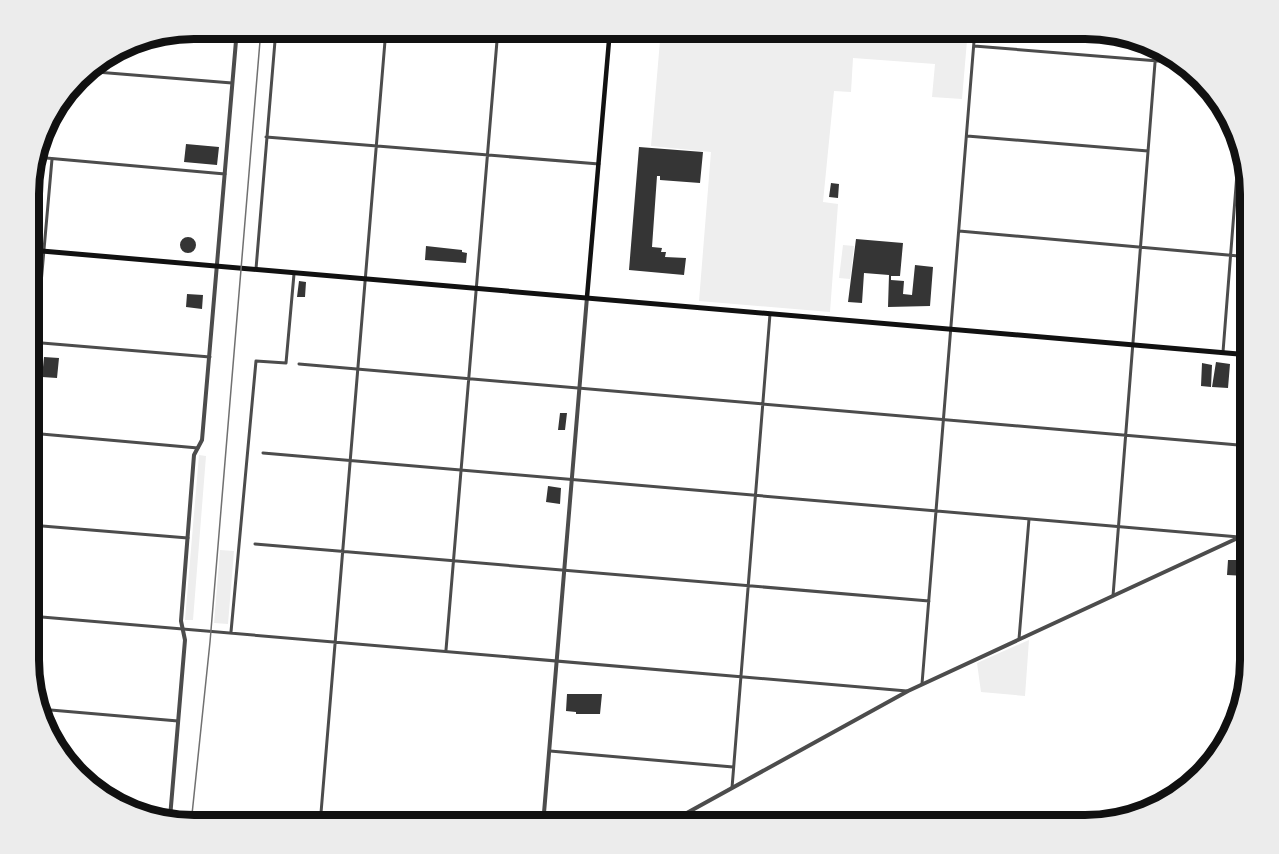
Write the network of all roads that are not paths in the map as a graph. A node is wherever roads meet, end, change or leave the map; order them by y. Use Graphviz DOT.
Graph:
graph roads {
  1 [pos="236,39"];
  2 [pos="275,39"];
  3 [pos="385,39"];
  4 [pos="497,39"];
  5 [pos="609,39"];
  6 [pos="974,39"];
  7 [pos="974,46"];
  8 [pos="1155,56"];
  9 [pos="1155,60"];
  10 [pos="1164,61"];
  11 [pos="99,72"];
  12 [pos="232,84"];
  13 [pos="967,136"];
  14 [pos="266,137"];
  15 [pos="377,146"];
  16 [pos="1148,151"];
  17 [pos="487,155"];
  18 [pos="43,158"];
  19 [pos="52,159"];
  20 [pos="599,164"];
  21 [pos="1238,168"];
  22 [pos="225,174"];
  23 [pos="959,231"];
  24 [pos="1140,247"];
  25 [pos="39,251"];
  26 [pos="44,251"];
  27 [pos="1231,255"];
  28 [pos="1240,256"];
  29 [pos="217,266"];
  30 [pos="256,269"];
  31 [pos="294,272"];
  32 [pos="366,278"];
  33 [pos="476,288"];
  34 [pos="587,297"];
  35 [pos="39,308"];
  36 [pos="771,313"];
  37 [pos="951,329"];
  38 [pos="39,342"];
  39 [pos="1133,344"];
  40 [pos="1223,352"];
  41 [pos="1240,354"];
  42 [pos="210,357"];
  43 [pos="299,364"];
  44 [pos="358,370"];
  45 [pos="468,379"];
  46 [pos="580,388"];
  47 [pos="763,404"];
  48 [pos="944,419"];
  49 [pos="39,434"];
  50 [pos="1126,435"];
  51 [pos="1240,445"];
  52 [pos="198,448"];
  53 [pos="264,453"];
  54 [pos="351,460"];
  55 [pos="461,470"];
  56 [pos="573,480"];
  57 [pos="756,495"];
  58 [pos="936,511"];
  59 [pos="1029,519"];
  60 [pos="39,526"];
  61 [pos="1119,526"];
  62 [pos="1240,537"];
  63 [pos="188,538"];
  64 [pos="255,544"];
  65 [pos="343,551"];
  66 [pos="453,560"];
  67 [pos="566,570"];
  68 [pos="748,585"];
  69 [pos="1113,596"];
  70 [pos="929,601"];
  71 [pos="39,617"];
  72 [pos="182,628"];
  73 [pos="231,632"];
  74 [pos="1019,639"];
  75 [pos="335,641"];
  76 [pos="446,650"];
  77 [pos="558,660"];
  78 [pos="741,676"];
  79 [pos="922,684"];
  80 [pos="909,691"];
  81 [pos="47,710"];
  82 [pos="178,721"];
  83 [pos="550,751"];
  84 [pos="734,767"];
  85 [pos="732,788"];
  86 [pos="154,810"];
  87 [pos="171,811"];
  88 [pos="321,815"];
  89 [pos="544,815"];
  90 [pos="682,815"];
  1 -- 12 [label="street"];
  2 -- 14 [label="street"];
  3 -- 15 [label="street"];
  4 -- 17 [label="street"];
  5 -- 20 [label="main road"];
  6 -- 7 [label="street"];
  7 -- 9 [label="street"];
  7 -- 13 [label="street"];
  8 -- 9 [label="street"];
  9 -- 10 [label="street"];
  9 -- 16 [label="street"];
  11 -- 12 [label="street"];
  12 -- 22 [label="street"];
  13 -- 16 [label="street"];
  13 -- 23 [label="street"];
  14 -- 15 [label="street"];
  14 -- 30 [label="street"];
  15 -- 17 [label="street"];
  15 -- 32 [label="street"];
  16 -- 24 [label="street"];
  17 -- 20 [label="street"];
  17 -- 33 [label="street"];
  18 -- 19 [label="street"];
  19 -- 22 [label="street"];
  19 -- 26 [label="street"];
  20 -- 34 [label="main road"];
  21 -- 27 [label="street"];
  22 -- 29 [label="street"];
  23 -- 24 [label="street"];
  23 -- 37 [label="street"];
  24 -- 27 [label="street"];
  24 -- 39 [label="street"];
  25 -- 26 [label="main road"];
  26 -- 29 [label="main road"];
  26 -- 35 [label="street"];
  27 -- 28 [label="street"];
  27 -- 40 [label="street"];
  29 -- 30 [label="main road"];
  29 -- 42 [label="street"];
  30 -- 31 [label="main road"];
  31 -- 32 [label="main road"];
  31 -- 73 [label="street"];
  32 -- 33 [label="main road"];
  32 -- 44 [label="street"];
  33 -- 34 [label="main road"];
  33 -- 45 [label="street"];
  34 -- 36 [label="main road"];
  34 -- 46 [label="street"];
  36 -- 37 [label="main road"];
  36 -- 47 [label="street"];
  37 -- 39 [label="main road"];
  37 -- 48 [label="street"];
  38 -- 42 [label="street"];
  39 -- 40 [label="main road"];
  39 -- 50 [label="street"];
  40 -- 41 [label="main road"];
  42 -- 52 [label="street"];
  43 -- 44 [label="street"];
  44 -- 45 [label="street"];
  44 -- 54 [label="street"];
  45 -- 46 [label="street"];
  45 -- 55 [label="street"];
  46 -- 47 [label="street"];
  46 -- 56 [label="street"];
  47 -- 48 [label="street"];
  47 -- 57 [label="street"];
  48 -- 50 [label="street"];
  48 -- 58 [label="street"];
  49 -- 52 [label="street"];
  50 -- 51 [label="street"];
  50 -- 61 [label="street"];
  52 -- 63 [label="street"];
  53 -- 54 [label="street"];
  54 -- 55 [label="street"];
  54 -- 65 [label="street"];
  55 -- 56 [label="street"];
  55 -- 66 [label="street"];
  56 -- 57 [label="street"];
  56 -- 67 [label="street"];
  57 -- 58 [label="street"];
  57 -- 68 [label="street"];
  58 -- 59 [label="street"];
  58 -- 70 [label="street"];
  59 -- 61 [label="street"];
  59 -- 74 [label="street"];
  60 -- 63 [label="street"];
  61 -- 62 [label="street"];
  61 -- 69 [label="street"];
  62 -- 69 [label="street"];
  63 -- 72 [label="street"];
  64 -- 65 [label="street"];
  65 -- 66 [label="street"];
  65 -- 75 [label="street"];
  66 -- 67 [label="street"];
  66 -- 76 [label="street"];
  67 -- 68 [label="street"];
  67 -- 77 [label="street"];
  68 -- 70 [label="street"];
  68 -- 78 [label="street"];
  69 -- 74 [label="street"];
  70 -- 79 [label="street"];
  71 -- 72 [label="street"];
  72 -- 73 [label="street"];
  72 -- 82 [label="street"];
  73 -- 75 [label="street"];
  74 -- 79 [label="street"];
  75 -- 76 [label="street"];
  75 -- 88 [label="street"];
  76 -- 77 [label="street"];
  77 -- 78 [label="street"];
  77 -- 83 [label="street"];
  78 -- 80 [label="street"];
  78 -- 84 [label="street"];
  79 -- 80 [label="street"];
  80 -- 85 [label="street"];
  81 -- 82 [label="street"];
  82 -- 87 [label="street"];
  83 -- 84 [label="street"];
  83 -- 89 [label="street"];
  84 -- 85 [label="street"];
  85 -- 90 [label="street"];
  86 -- 87 [label="street"];
}
